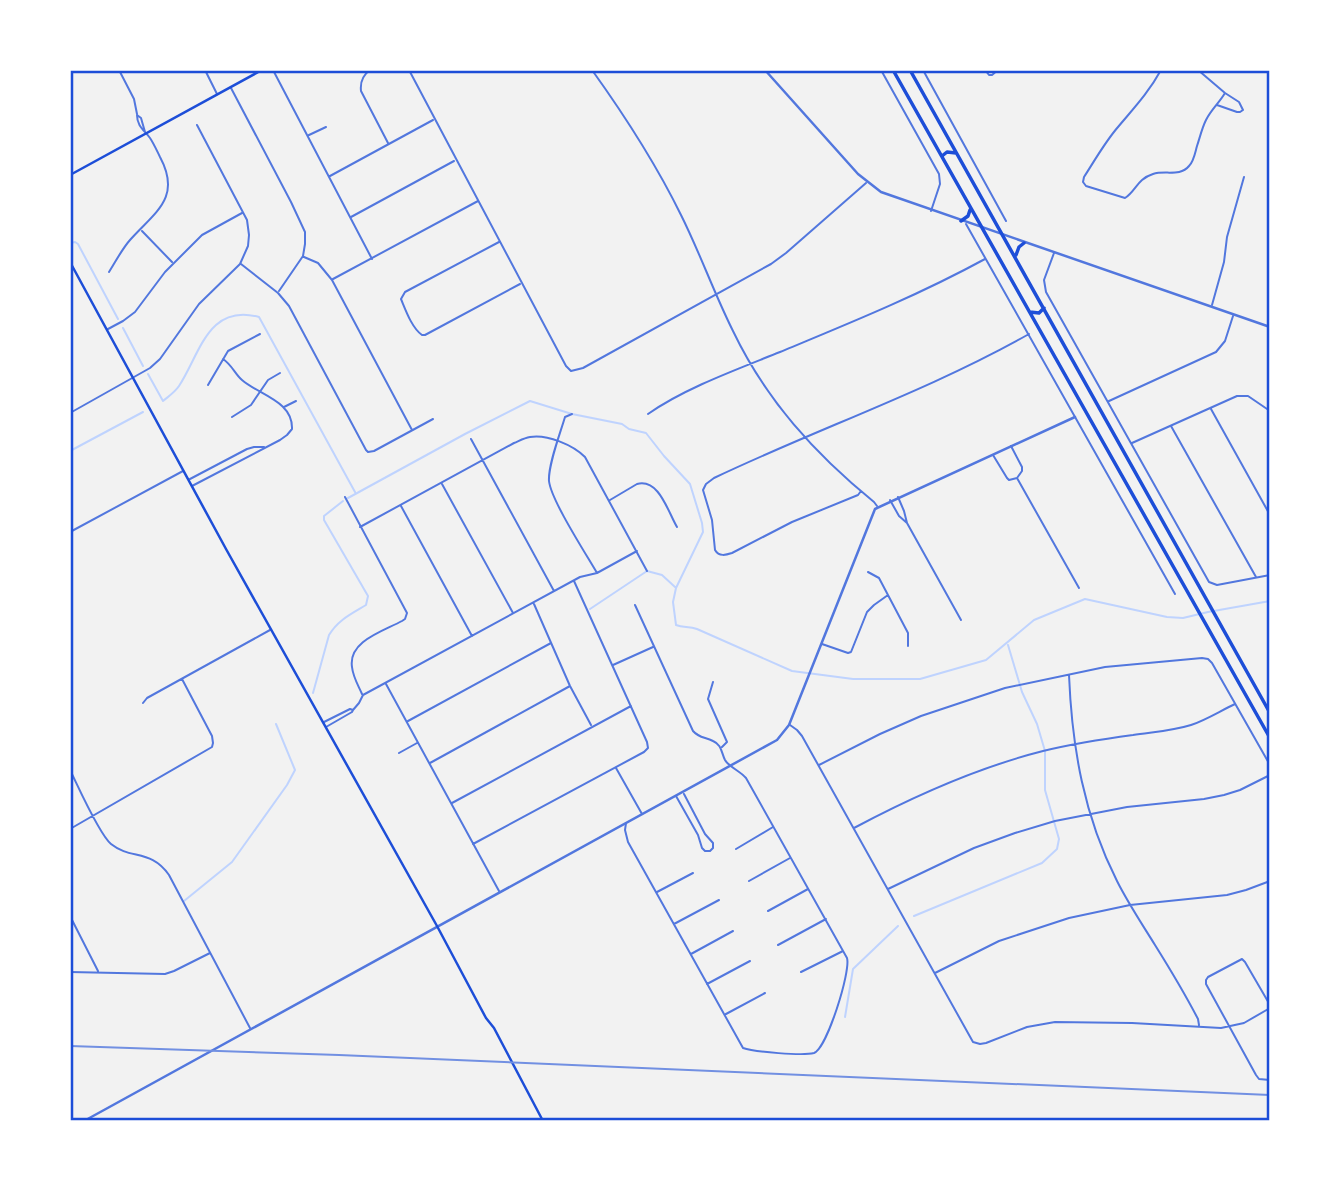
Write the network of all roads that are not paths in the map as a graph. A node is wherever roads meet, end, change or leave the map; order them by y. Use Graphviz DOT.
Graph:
graph roads {
  1 [pos="120,70"];
  2 [pos="205,70"];
  3 [pos="262,70"];
  4 [pos="273,70"];
  5 [pos="370,70"];
  6 [pos="409,70"];
  7 [pos="592,70"];
  8 [pos="765,70"];
  9 [pos="881,70"];
  10 [pos="893,70"];
  11 [pos="910,70"];
  12 [pos="923,70"];
  13 [pos="985,70"];
  14 [pos="998,70"];
  15 [pos="1161,70"];
  16 [pos="1198,70"];
  17 [pos="231,87"];
  18 [pos="1225,93"];
  19 [pos="218,94"];
  20 [pos="1217,105"];
  21 [pos="434,119"];
  22 [pos="197,125"];
  23 [pos="327,127"];
  24 [pos="146,134"];
  25 [pos="308,136"];
  26 [pos="389,144"];
  27 [pos="958,154"];
  28 [pos="942,156"];
  29 [pos="456,160"];
  30 [pos="70,175"];
  31 [pos="329,176"];
  32 [pos="1244,177"];
  33 [pos="866,183"];
  34 [pos="478,201"];
  35 [pos="971,208"];
  36 [pos="931,211"];
  37 [pos="244,212"];
  38 [pos="351,217"];
  39 [pos="1006,220"];
  40 [pos="963,222"];
  41 [pos="982,228"];
  42 [pos="141,230"];
  43 [pos="1003,235"];
  44 [pos="500,242"];
  45 [pos="1024,243"];
  46 [pos="1054,253"];
  47 [pos="303,256"];
  48 [pos="1016,257"];
  49 [pos="986,258"];
  50 [pos="372,259"];
  51 [pos="70,262"];
  52 [pos="173,264"];
  53 [pos="240,264"];
  54 [pos="109,272"];
  55 [pos="332,280"];
  56 [pos="521,283"];
  57 [pos="278,293"];
  58 [pos="717,295"];
  59 [pos="1044,308"];
  60 [pos="1212,308"];
  61 [pos="1028,311"];
  62 [pos="1233,315"];
  63 [pos="1270,327"];
  64 [pos="107,329"];
  65 [pos="260,334"];
  66 [pos="1029,334"];
  67 [pos="223,359"];
  68 [pos="750,364"];
  69 [pos="280,373"];
  70 [pos="133,377"];
  71 [pos="208,385"];
  72 [pos="260,391"];
  73 [pos="296,401"];
  74 [pos="1108,402"];
  75 [pos="283,408"];
  76 [pos="1210,408"];
  77 [pos="1270,411"];
  78 [pos="70,413"];
  79 [pos="572,414"];
  80 [pos="649,414"];
  81 [pos="232,417"];
  82 [pos="1075,417"];
  83 [pos="433,419"];
  84 [pos="1171,426"];
  85 [pos="412,430"];
  86 [pos="803,437"];
  87 [pos="471,439"];
  88 [pos="558,442"];
  89 [pos="1131,443"];
  90 [pos="1011,446"];
  91 [pos="265,447"];
  92 [pos="993,454"];
  93 [pos="482,460"];
  94 [pos="184,471"];
  95 [pos="1017,478"];
  96 [pos="189,480"];
  97 [pos="442,483"];
  98 [pos="191,486"];
  99 [pos="861,491"];
  100 [pos="345,497"];
  101 [pos="898,497"];
  102 [pos="610,500"];
  103 [pos="890,500"];
  104 [pos="401,505"];
  105 [pos="877,506"];
  106 [pos="1270,515"];
  107 [pos="907,523"];
  108 [pos="360,527"];
  109 [pos="677,527"];
  110 [pos="70,532"];
  111 [pos="637,551"];
  112 [pos="647,571"];
  113 [pos="868,572"];
  114 [pos="597,573"];
  115 [pos="1270,575"];
  116 [pos="1256,578"];
  117 [pos="574,580"];
  118 [pos="1079,588"];
  119 [pos="554,591"];
  120 [pos="1175,594"];
  121 [pos="888,595"];
  122 [pos="533,603"];
  123 [pos="635,605"];
  124 [pos="513,613"];
  125 [pos="961,620"];
  126 [pos="271,629"];
  127 [pos="472,636"];
  128 [pos="551,643"];
  129 [pos="821,644"];
  130 [pos="654,646"];
  131 [pos="908,646"];
  132 [pos="612,666"];
  133 [pos="1069,674"];
  134 [pos="182,679"];
  135 [pos="713,682"];
  136 [pos="386,683"];
  137 [pos="570,685"];
  138 [pos="363,695"];
  139 [pos="143,704"];
  140 [pos="1235,704"];
  141 [pos="631,706"];
  142 [pos="1258,709"];
  143 [pos="353,710"];
  144 [pos="1269,711"];
  145 [pos="407,722"];
  146 [pos="323,723"];
  147 [pos="789,725"];
  148 [pos="325,727"];
  149 [pos="592,727"];
  150 [pos="1270,738"];
  151 [pos="417,743"];
  152 [pos="1074,745"];
  153 [pos="721,747"];
  154 [pos="399,753"];
  155 [pos="429,763"];
  156 [pos="1270,765"];
  157 [pos="730,766"];
  158 [pos="818,766"];
  159 [pos="616,767"];
  160 [pos="70,770"];
  161 [pos="1270,775"];
  162 [pos="683,791"];
  163 [pos="676,795"];
  164 [pos="452,804"];
  165 [pos="642,814"];
  166 [pos="1089,814"];
  167 [pos="93,816"];
  168 [pos="627,822"];
  169 [pos="774,826"];
  170 [pos="853,828"];
  171 [pos="70,829"];
  172 [pos="473,845"];
  173 [pos="736,849"];
  174 [pos="791,858"];
  175 [pos="693,873"];
  176 [pos="749,881"];
  177 [pos="1270,881"];
  178 [pos="809,889"];
  179 [pos="887,890"];
  180 [pos="500,891"];
  181 [pos="657,892"];
  182 [pos="719,900"];
  183 [pos="1129,905"];
  184 [pos="768,911"];
  185 [pos="70,916"];
  186 [pos="827,919"];
  187 [pos="674,924"];
  188 [pos="437,926"];
  189 [pos="733,931"];
  190 [pos="778,945"];
  191 [pos="844,950"];
  192 [pos="210,953"];
  193 [pos="690,954"];
  194 [pos="750,961"];
  195 [pos="70,972"];
  196 [pos="99,972"];
  197 [pos="801,972"];
  198 [pos="934,974"];
  199 [pos="708,984"];
  200 [pos="765,993"];
  201 [pos="1270,1007"];
  202 [pos="724,1015"];
  203 [pos="1199,1027"];
  204 [pos="1230,1027"];
  205 [pos="251,1029"];
  206 [pos="1270,1080"];
  207 [pos="84,1121"];
  208 [pos="543,1121"];
  1 -- 24 [label="street"];
  2 -- 19 [label="street"];
  3 -- 17 [label="main road"];
  4 -- 25 [label="street"];
  5 -- 26 [label="street"];
  6 -- 21 [label="street"];
  7 -- 58 [label="street"];
  8 -- 33 [label="street"];
  9 -- 36 [label="street"];
  10 -- 28 [label="main road"];
  11 -- 27 [label="main road"];
  12 -- 39 [label="street"];
  13 -- 14 [label="street"];
  15 -- 20 [label="street"];
  16 -- 18 [label="street"];
  17 -- 19 [label="main road"];
  17 -- 47 [label="street"];
  18 -- 20 [label="street"];
  18 -- 20 [label="street"];
  19 -- 24 [label="main road"];
  21 -- 26 [label="street"];
  21 -- 29 [label="street"];
  22 -- 37 [label="street"];
  23 -- 25 [label="street"];
  24 -- 30 [label="main road"];
  24 -- 42 [label="street"];
  25 -- 31 [label="street"];
  26 -- 31 [label="street"];
  27 -- 28 [label="main road"];
  27 -- 43 [label="main road"];
  28 -- 35 [label="main road"];
  29 -- 34 [label="street"];
  29 -- 38 [label="street"];
  31 -- 38 [label="street"];
  32 -- 60 [label="street"];
  33 -- 36 [label="street"];
  33 -- 58 [label="street"];
  34 -- 44 [label="street"];
  34 -- 50 [label="street"];
  35 -- 40 [label="main road"];
  35 -- 41 [label="main road"];
  36 -- 40 [label="street"];
  37 -- 52 [label="street"];
  37 -- 53 [label="street"];
  38 -- 50 [label="street"];
  40 -- 41 [label="street"];
  40 -- 49 [label="street"];
  41 -- 43 [label="street"];
  41 -- 61 [label="main road"];
  42 -- 52 [label="street"];
  42 -- 54 [label="street"];
  43 -- 45 [label="street"];
  43 -- 48 [label="main road"];
  44 -- 56 [label="street"];
  44 -- 56 [label="street"];
  45 -- 46 [label="street"];
  45 -- 48 [label="main road"];
  46 -- 60 [label="street"];
  46 -- 74 [label="street"];
  47 -- 55 [label="street"];
  47 -- 57 [label="street"];
  48 -- 59 [label="main road"];
  49 -- 66 [label="street"];
  49 -- 68 [label="street"];
  50 -- 55 [label="street"];
  51 -- 64 [label="main road"];
  52 -- 64 [label="street"];
  53 -- 57 [label="street"];
  53 -- 70 [label="street"];
  55 -- 85 [label="street"];
  56 -- 58 [label="street"];
  57 -- 85 [label="street"];
  58 -- 68 [label="street"];
  59 -- 61 [label="main road"];
  59 -- 144 [label="main road"];
  60 -- 62 [label="street"];
  61 -- 142 [label="main road"];
  62 -- 63 [label="street"];
  62 -- 74 [label="street"];
  64 -- 70 [label="main road"];
  65 -- 67 [label="street"];
  66 -- 82 [label="street"];
  66 -- 86 [label="street"];
  67 -- 71 [label="street"];
  67 -- 72 [label="street"];
  68 -- 80 [label="street"];
  68 -- 86 [label="street"];
  69 -- 72 [label="street"];
  70 -- 78 [label="street"];
  70 -- 94 [label="main road"];
  72 -- 75 [label="street"];
  72 -- 81 [label="street"];
  73 -- 75 [label="street"];
  74 -- 89 [label="street"];
  75 -- 91 [label="street"];
  76 -- 77 [label="street"];
  76 -- 84 [label="street"];
  76 -- 106 [label="street"];
  79 -- 88 [label="street"];
  82 -- 90 [label="street"];
  82 -- 120 [label="street"];
  83 -- 85 [label="street"];
  84 -- 89 [label="street"];
  84 -- 116 [label="street"];
  86 -- 99 [label="street"];
  86 -- 99 [label="street"];
  87 -- 93 [label="street"];
  88 -- 93 [label="street"];
  88 -- 102 [label="street"];
  88 -- 114 [label="street"];
  89 -- 116 [label="street"];
  90 -- 92 [label="street"];
  90 -- 95 [label="street"];
  91 -- 96 [label="street"];
  91 -- 98 [label="street"];
  92 -- 95 [label="street"];
  92 -- 101 [label="street"];
  93 -- 97 [label="street"];
  93 -- 119 [label="street"];
  94 -- 96 [label="main road"];
  94 -- 110 [label="street"];
  95 -- 118 [label="street"];
  96 -- 98 [label="main road"];
  97 -- 104 [label="street"];
  97 -- 124 [label="street"];
  98 -- 126 [label="main road"];
  99 -- 105 [label="street"];
  100 -- 108 [label="street"];
  101 -- 103 [label="street"];
  101 -- 107 [label="street"];
  102 -- 109 [label="street"];
  102 -- 111 [label="street"];
  103 -- 105 [label="street"];
  103 -- 107 [label="street"];
  104 -- 108 [label="street"];
  104 -- 127 [label="street"];
  105 -- 129 [label="street"];
  107 -- 125 [label="street"];
  108 -- 138 [label="street"];
  111 -- 112 [label="street"];
  111 -- 114 [label="street"];
  113 -- 121 [label="street"];
  114 -- 117 [label="street"];
  115 -- 116 [label="street"];
  117 -- 119 [label="street"];
  117 -- 132 [label="street"];
  119 -- 122 [label="street"];
  121 -- 129 [label="street"];
  121 -- 131 [label="street"];
  122 -- 124 [label="street"];
  122 -- 128 [label="street"];
  123 -- 130 [label="street"];
  124 -- 127 [label="street"];
  126 -- 134 [label="street"];
  126 -- 146 [label="main road"];
  127 -- 136 [label="street"];
  128 -- 137 [label="street"];
  128 -- 145 [label="street"];
  129 -- 147 [label="street"];
  130 -- 132 [label="street"];
  130 -- 153 [label="street"];
  132 -- 141 [label="street"];
  133 -- 140 [label="street"];
  133 -- 152 [label="street"];
  133 -- 158 [label="street"];
  134 -- 139 [label="street"];
  134 -- 167 [label="street"];
  135 -- 153 [label="street"];
  136 -- 138 [label="street"];
  136 -- 145 [label="street"];
  137 -- 149 [label="street"];
  137 -- 155 [label="street"];
  138 -- 143 [label="street"];
  140 -- 152 [label="street"];
  140 -- 156 [label="street"];
  141 -- 149 [label="street"];
  141 -- 159 [label="street"];
  142 -- 144 [label="main road"];
  142 -- 150 [label="main road"];
  143 -- 146 [label="street"];
  143 -- 148 [label="street"];
  145 -- 151 [label="street"];
  146 -- 148 [label="main road"];
  147 -- 157 [label="street"];
  147 -- 158 [label="street"];
  148 -- 188 [label="main road"];
  149 -- 164 [label="street"];
  151 -- 154 [label="street"];
  151 -- 155 [label="street"];
  152 -- 166 [label="street"];
  152 -- 170 [label="street"];
  153 -- 157 [label="street"];
  155 -- 164 [label="street"];
  157 -- 162 [label="street"];
  157 -- 169 [label="street"];
  158 -- 170 [label="street"];
  159 -- 165 [label="street"];
  159 -- 172 [label="street"];
  160 -- 167 [label="street"];
  161 -- 166 [label="street"];
  162 -- 163 [label="street"];
  162 -- 163 [label="street"];
  163 -- 165 [label="street"];
  164 -- 172 [label="street"];
  165 -- 168 [label="street"];
  166 -- 179 [label="street"];
  166 -- 183 [label="street"];
  167 -- 171 [label="street"];
  167 -- 192 [label="street"];
  168 -- 180 [label="street"];
  168 -- 181 [label="street"];
  169 -- 173 [label="street"];
  169 -- 174 [label="street"];
  170 -- 179 [label="street"];
  172 -- 180 [label="street"];
  174 -- 176 [label="street"];
  174 -- 178 [label="street"];
  175 -- 181 [label="street"];
  177 -- 183 [label="street"];
  178 -- 184 [label="street"];
  178 -- 186 [label="street"];
  179 -- 198 [label="street"];
  180 -- 188 [label="street"];
  181 -- 187 [label="street"];
  182 -- 187 [label="street"];
  183 -- 198 [label="street"];
  183 -- 203 [label="street"];
  185 -- 196 [label="street"];
  186 -- 190 [label="street"];
  186 -- 191 [label="street"];
  187 -- 193 [label="street"];
  188 -- 205 [label="street"];
  188 -- 208 [label="main road"];
  189 -- 193 [label="street"];
  191 -- 197 [label="street"];
  191 -- 202 [label="street"];
  192 -- 196 [label="street"];
  192 -- 205 [label="street"];
  193 -- 199 [label="street"];
  194 -- 199 [label="street"];
  195 -- 196 [label="street"];
  198 -- 203 [label="street"];
  199 -- 202 [label="street"];
  200 -- 202 [label="street"];
  201 -- 204 [label="street"];
  201 -- 204 [label="street"];
  203 -- 204 [label="street"];
  204 -- 206 [label="street"];
  205 -- 207 [label="street"];
}
